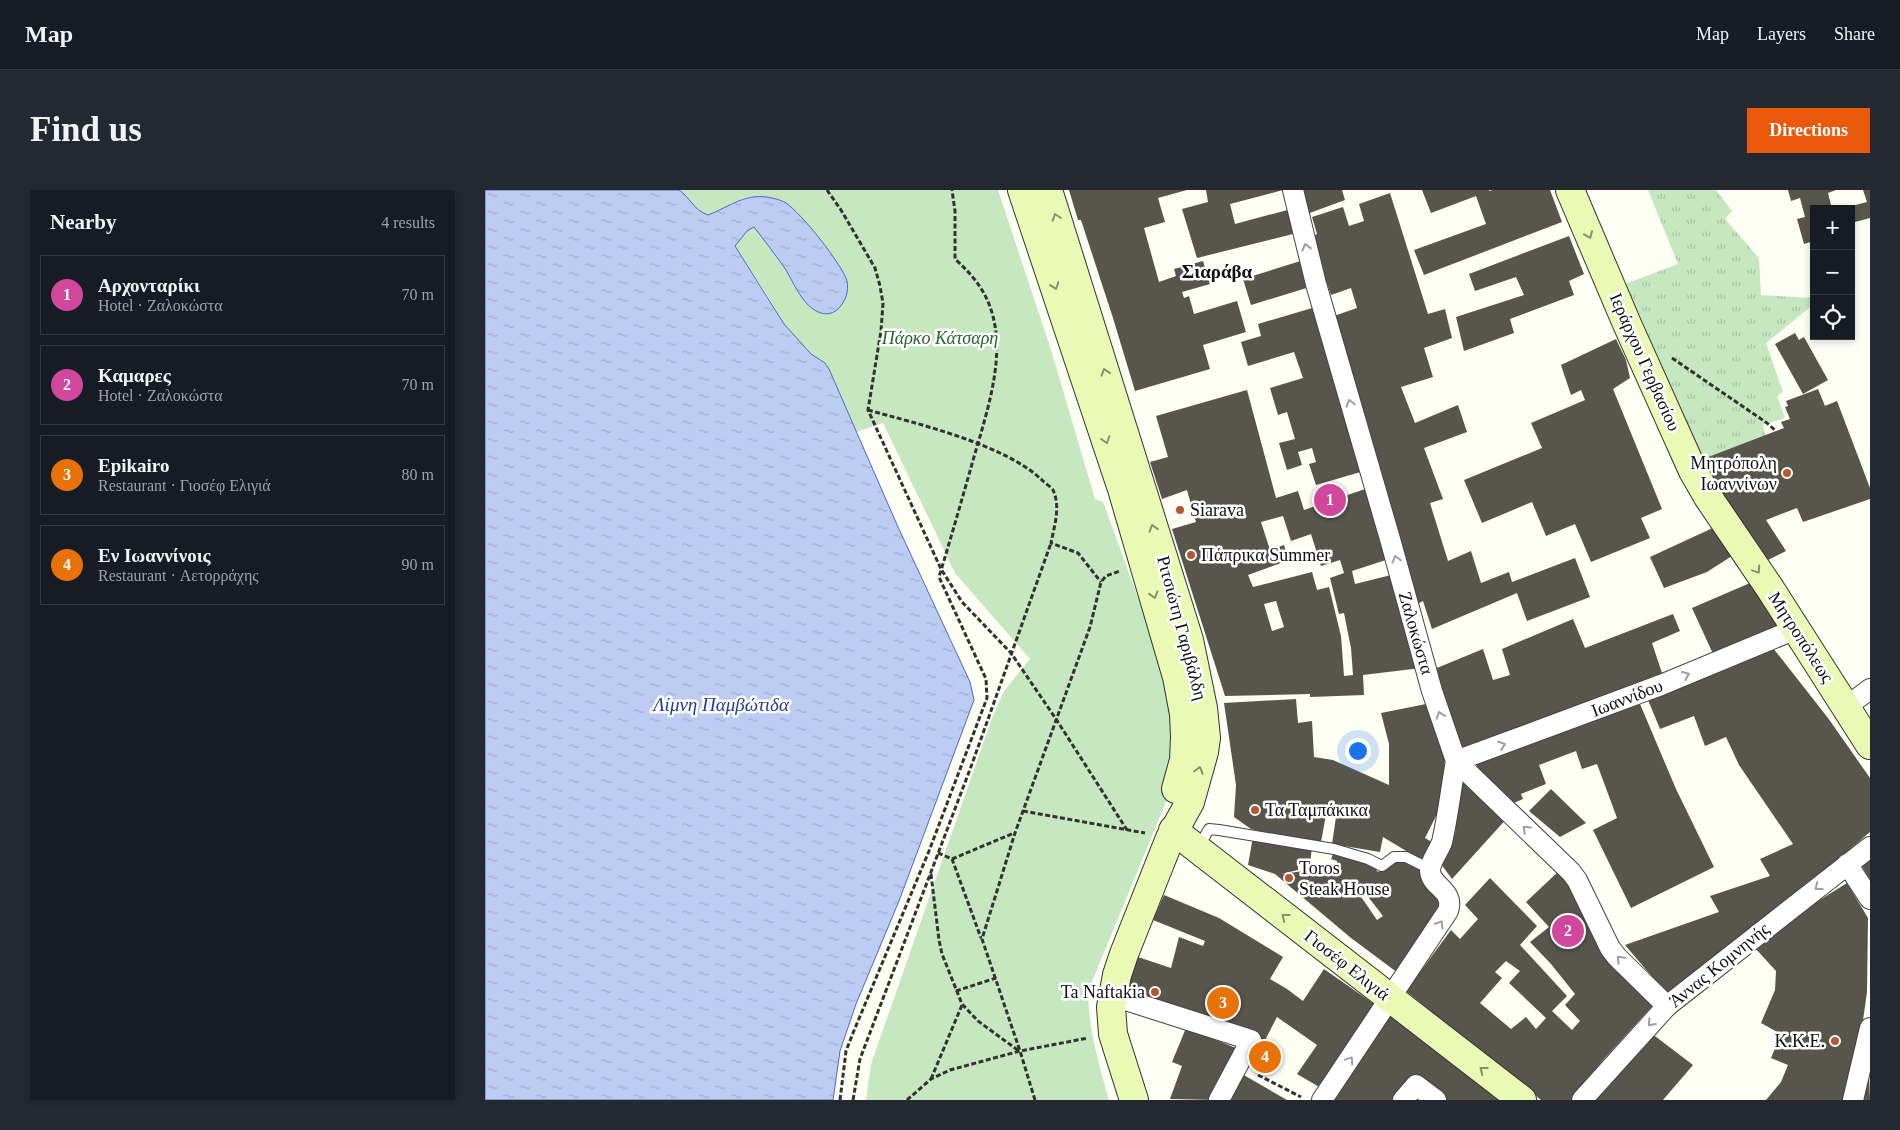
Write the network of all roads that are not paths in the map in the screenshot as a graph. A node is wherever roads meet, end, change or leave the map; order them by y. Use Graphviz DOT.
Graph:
graph roads {
  1 [pos="1022,190"];
  2 [pos="1048,190"];
  3 [pos="1293,190"];
  4 [pos="1570,190"];
  5 [pos="1731,529"];
  6 [pos="1796,629"];
  7 [pos="1870,689"];
  8 [pos="1846,707"];
  9 [pos="1870,745"];
  10 [pos="1456,761"];
  11 [pos="1172,834"];
  12 [pos="1870,847"];
  13 [pos="1197,849"];
  14 [pos="1847,864"];
  15 [pos="1430,869"];
  16 [pos="1870,900"];
  17 [pos="1113,996"];
  18 [pos="1390,999"];
  19 [pos="1667,1006"];
  20 [pos="1870,1028"];
  21 [pos="1134,1100"];
  22 [pos="1219,1100"];
  23 [pos="1322,1100"];
  24 [pos="1403,1100"];
  25 [pos="1436,1100"];
  26 [pos="1521,1100"];
  27 [pos="1582,1100"];
  28 [pos="1853,1100"];
  1 -- 11 [label="main road, Ριτσιώτη Γαριβάλδη, one-way"];
  11 -- 2 [label="main road, Ριτσιώτη Γαριβάλδη, one-way"];
  10 -- 3 [label="street, Ζαλοκώστα, one-way"];
  4 -- 5 [label="main road, Ιεράρχου Γερβασίου, one-way"];
  5 -- 6 [label="main road, Μητροπόλεως, one-way"];
  6 -- 8 [label="main road, Μητροπόλεως"];
  10 -- 6 [label="street, Ιωαννίδου, one-way"];
  7 -- 8 [label="street"];
  8 -- 9 [label="main road, Μητροπόλεως"];
  10 -- 15 [label="street"];
  19 -- 10 [label="street, Ζαλοκώστα, one-way"];
  11 -- 13 [label="main road, Γιοσέφ Ελιγιά"];
  11 -- 17 [label="main road"];
  12 -- 14 [label="street, Άννας Κομνηνής"];
  13 -- 15 [label="lane"];
  18 -- 13 [label="main road, Γιοσέφ Ελιγιά, one-way"];
  14 -- 16 [label="street"];
  14 -- 19 [label="street, Άννας Κομνηνής, one-way"];
  18 -- 15 [label="street, one-way"];
  17 -- 21 [label="main road"];
  17 -- 22 [label="street"];
  23 -- 18 [label="street, one-way"];
  26 -- 18 [label="main road, Γιοσέφ Ελιγιά, one-way"];
  19 -- 27 [label="street, Άννας Κομνηνής, one-way"];
  20 -- 28 [label="street"];
  24 -- 25 [label="street"];
}
